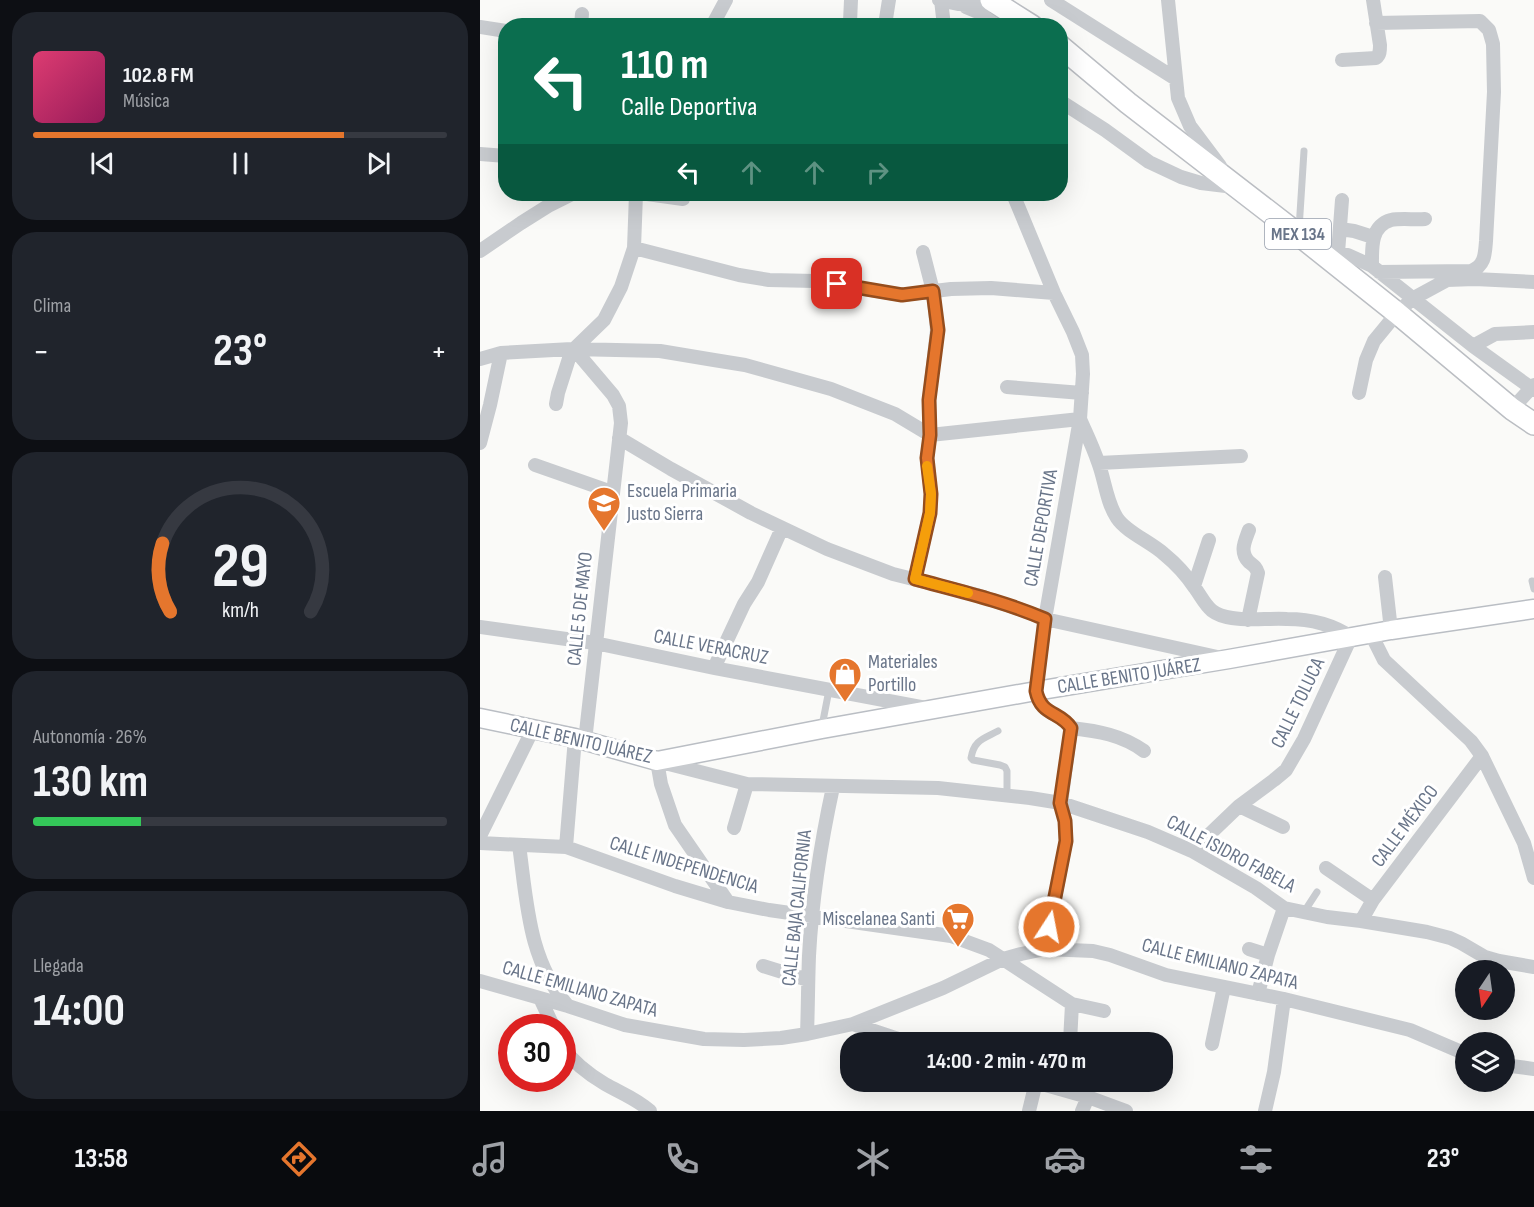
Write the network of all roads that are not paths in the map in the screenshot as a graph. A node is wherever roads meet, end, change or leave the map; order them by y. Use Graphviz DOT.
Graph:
graph roads {
  1 [pos="726,0"];
  2 [pos="851,0"];
  3 [pos="889,0"];
  4 [pos="940,0"];
  5 [pos="1051,0"];
  6 [pos="1168,0"];
  7 [pos="1373,0"];
  8 [pos="958,4"];
  9 [pos="996,10"];
  10 [pos="716,18"];
  11 [pos="850,18"];
  12 [pos="886,18"];
  13 [pos="943,18"];
  14 [pos="1014,18"];
  15 [pos="1376,23"];
  16 [pos="480,27"];
  17 [pos="498,30"];
  18 [pos="1068,53"];
  19 [pos="1342,60"];
  20 [pos="1176,79"];
  21 [pos="1068,106"];
  22 [pos="1304,151"];
  23 [pos="480,154"];
  24 [pos="498,155"];
  25 [pos="1236,187"];
  26 [pos="1342,200"];
  27 [pos="559,201"];
  28 [pos="636,201"];
  29 [pos="1015,201"];
  30 [pos="1425,219"];
  31 [pos="1340,229"];
  32 [pos="1299,235"];
  33 [pos="1373,237"];
  34 [pos="634,248"];
  35 [pos="480,251"];
  36 [pos="923,252"];
  37 [pos="1330,253"];
  38 [pos="1375,269"];
  39 [pos="1534,282"];
  40 [pos="933,291"];
  41 [pos="1054,293"];
  42 [pos="1405,306"];
  43 [pos="1454,330"];
  44 [pos="1534,332"];
  45 [pos="1473,346"];
  46 [pos="1438,347"];
  47 [pos="573,349"];
  48 [pos="501,353"];
  49 [pos="480,359"];
  50 [pos="1006,387"];
  51 [pos="1533,388"];
  52 [pos="1082,393"];
  53 [pos="1359,393"];
  54 [pos="556,404"];
  55 [pos="1512,409"];
  56 [pos="1080,419"];
  57 [pos="1534,424"];
  58 [pos="930,435"];
  59 [pos="619,438"];
  60 [pos="480,443"];
  61 [pos="1241,456"];
  62 [pos="1098,463"];
  63 [pos="535,465"];
  64 [pos="612,492"];
  65 [pos="782,528"];
  66 [pos="1249,530"];
  67 [pos="1209,540"];
  68 [pos="1385,577"];
  69 [pos="915,579"];
  70 [pos="1532,580"];
  71 [pos="1194,586"];
  72 [pos="1534,589"];
  73 [pos="1534,609"];
  74 [pos="1045,619"];
  75 [pos="1248,620"];
  76 [pos="480,627"];
  77 [pos="1391,630"];
  78 [pos="1371,634"];
  79 [pos="1352,637"];
  80 [pos="595,643"];
  81 [pos="1229,659"];
  82 [pos="714,668"];
  83 [pos="830,690"];
  84 [pos="1036,691"];
  85 [pos="933,710"];
  86 [pos="480,718"];
  87 [pos="1071,728"];
  88 [pos="532,729"];
  89 [pos="822,729"];
  90 [pos="998,731"];
  91 [pos="580,739"];
  92 [pos="1144,751"];
  93 [pos="1482,756"];
  94 [pos="657,761"];
  95 [pos="747,784"];
  96 [pos="833,787"];
  97 [pos="1007,795"];
  98 [pos="1060,803"];
  99 [pos="1239,806"];
  100 [pos="1283,827"];
  101 [pos="734,828"];
  102 [pos="480,836"];
  103 [pos="480,843"];
  104 [pos="519,845"];
  105 [pos="566,848"];
  106 [pos="1192,851"];
  107 [pos="1326,868"];
  108 [pos="1534,878"];
  109 [pos="1317,892"];
  110 [pos="1373,900"];
  111 [pos="728,902"];
  112 [pos="1284,908"];
  113 [pos="1304,912"];
  114 [pos="813,917"];
  115 [pos="1361,921"];
  116 [pos="1045,949"];
  117 [pos="1250,949"];
  118 [pos="1268,955"];
  119 [pos="1003,959"];
  120 [pos="764,966"];
  121 [pos="1534,967"];
  122 [pos="808,980"];
  123 [pos="480,981"];
  124 [pos="1224,987"];
  125 [pos="1258,994"];
  126 [pos="540,998"];
  127 [pos="1284,999"];
  128 [pos="1071,1004"];
  129 [pos="568,1006"];
  130 [pos="1104,1011"];
  131 [pos="547,1014"];
  132 [pos="853,1024"];
  133 [pos="877,1032"];
  134 [pos="1070,1032"];
  135 [pos="807,1034"];
  136 [pos="1212,1044"];
  137 [pos="1455,1049"];
  138 [pos="576,1063"];
  139 [pos="1515,1066"];
  140 [pos="1534,1069"];
  141 [pos="1034,1092"];
  142 [pos="1071,1092"];
  143 [pos="1085,1092"];
  144 [pos="1088,1097"];
  145 [pos="650,1111"];
  146 [pos="1029,1111"];
  147 [pos="1082,1111"];
  148 [pos="1126,1111"];
  149 [pos="1265,1111"];
  1 -- 10 [label="street"];
  2 -- 11 [label="street"];
  3 -- 12 [label="street"];
  4 -- 8 [label="street"];
  4 -- 13 [label="street"];
  5 -- 20 [label="street"];
  6 -- 20 [label="street"];
  7 -- 15 [label="street"];
  8 -- 9 [label="street"];
  8 -- 9 [label="street"];
  9 -- 14 [label="main road"];
  15 -- 19 [label="street"];
  15 -- 38 [label="street"];
  16 -- 17 [label="street"];
  18 -- 25 [label="main road, MEX 134"];
  20 -- 25 [label="street"];
  21 -- 25 [label="street"];
  22 -- 32 [label="lane"];
  23 -- 24 [label="street"];
  25 -- 32 [label="main road, MEX 134"];
  26 -- 31 [label="street"];
  27 -- 35 [label="street"];
  28 -- 34 [label="street"];
  29 -- 41 [label="street, CALLE DEPORTIVA"];
  30 -- 33 [label="street"];
  31 -- 33 [label="street"];
  31 -- 37 [label="street"];
  32 -- 37 [label="main road, MEX 134"];
  33 -- 38 [label="street"];
  34 -- 40 [label="street"];
  34 -- 47 [label="street"];
  36 -- 40 [label="street"];
  37 -- 38 [label="street"];
  37 -- 42 [label="main road, MEX 134"];
  38 -- 42 [label="street"];
  39 -- 42 [label="street"];
  40 -- 41 [label="street"];
  40 -- 58 [label="street"];
  41 -- 52 [label="street, CALLE DEPORTIVA"];
  42 -- 43 [label="street"];
  42 -- 46 [label="main road, MEX 134"];
  42 -- 53 [label="street"];
  43 -- 45 [label="street"];
  43 -- 46 [label="street"];
  44 -- 45 [label="street"];
  45 -- 51 [label="street"];
  46 -- 55 [label="main road, MEX 134"];
  47 -- 48 [label="street"];
  47 -- 54 [label="street"];
  47 -- 58 [label="street"];
  47 -- 59 [label="street, CALLE 5 DE MAYO"];
  48 -- 49 [label="street"];
  48 -- 60 [label="street"];
  50 -- 52 [label="street"];
  51 -- 55 [label="street"];
  52 -- 56 [label="street, CALLE DEPORTIVA"];
  55 -- 57 [label="main road, MEX 134"];
  56 -- 58 [label="street"];
  56 -- 62 [label="street"];
  56 -- 74 [label="street, CALLE DEPORTIVA"];
  58 -- 69 [label="street"];
  59 -- 64 [label="street, CALLE 5 DE MAYO"];
  59 -- 65 [label="street"];
  61 -- 62 [label="street"];
  62 -- 71 [label="street"];
  63 -- 64 [label="street"];
  64 -- 80 [label="street, CALLE 5 DE MAYO"];
  65 -- 69 [label="street"];
  65 -- 82 [label="street"];
  66 -- 75 [label="street"];
  67 -- 71 [label="street"];
  68 -- 77 [label="street"];
  69 -- 74 [label="street"];
  70 -- 72 [label="lane"];
  71 -- 75 [label="street"];
  73 -- 77 [label="main road, CALLE BENITO JUÁREZ"];
  74 -- 81 [label="street"];
  74 -- 84 [label="street, CALLE DEPORTIVA"];
  75 -- 79 [label="street"];
  76 -- 80 [label="street, CALLE VERACRUZ"];
  77 -- 78 [label="main road, CALLE BENITO JUÁREZ"];
  78 -- 79 [label="main road, CALLE BENITO JUÁREZ"];
  78 -- 93 [label="street"];
  79 -- 81 [label="main road, CALLE BENITO JUÁREZ"];
  79 -- 99 [label="street, CALLE TOLUCA"];
  80 -- 82 [label="street, CALLE VERACRUZ"];
  80 -- 91 [label="street, CALLE 5 DE MAYO"];
  81 -- 84 [label="main road, CALLE BENITO JUÁREZ"];
  82 -- 83 [label="street, CALLE VERACRUZ"];
  83 -- 85 [label="street, CALLE VERACRUZ"];
  83 -- 89 [label="lane"];
  84 -- 85 [label="main road, CALLE BENITO JUÁREZ"];
  84 -- 87 [label="street"];
  85 -- 89 [label="main road, CALLE BENITO JUÁREZ"];
  86 -- 88 [label="main road, CALLE BENITO JUÁREZ"];
  87 -- 92 [label="street"];
  87 -- 98 [label="street"];
  88 -- 91 [label="main road, CALLE BENITO JUÁREZ"];
  88 -- 102 [label="street"];
  89 -- 94 [label="main road, CALLE BENITO JUÁREZ"];
  90 -- 97 [label="lane"];
  91 -- 94 [label="main road, CALLE BENITO JUÁREZ"];
  91 -- 105 [label="street"];
  93 -- 108 [label="street"];
  93 -- 110 [label="street, CALLE MÉXICO"];
  94 -- 95 [label="street, CALLE ISIDRO FABELA"];
  94 -- 111 [label="street"];
  95 -- 96 [label="street, CALLE ISIDRO FABELA"];
  95 -- 101 [label="street"];
  96 -- 97 [label="street, CALLE ISIDRO FABELA"];
  96 -- 114 [label="street, CALLE BAJA CALIFORNIA"];
  97 -- 98 [label="street, CALLE ISIDRO FABELA"];
  98 -- 106 [label="street, CALLE ISIDRO FABELA"];
  98 -- 116 [label="street"];
  99 -- 100 [label="street"];
  99 -- 106 [label="street, CALLE TOLUCA"];
  103 -- 104 [label="street, CALLE INDEPENDENCIA"];
  104 -- 105 [label="street, CALLE INDEPENDENCIA"];
  104 -- 129 [label="street"];
  105 -- 111 [label="street, CALLE INDEPENDENCIA"];
  106 -- 112 [label="street, CALLE ISIDRO FABELA"];
  107 -- 110 [label="street"];
  109 -- 113 [label="lane"];
  110 -- 115 [label="street, CALLE MÉXICO"];
  111 -- 114 [label="street, CALLE INDEPENDENCIA"];
  112 -- 113 [label="street, CALLE ISIDRO FABELA"];
  112 -- 118 [label="street"];
  113 -- 115 [label="street, CALLE ISIDRO FABELA"];
  114 -- 119 [label="street, CALLE INDEPENDENCIA"];
  114 -- 122 [label="street, CALLE BAJA CALIFORNIA"];
  115 -- 121 [label="street, CALLE ISIDRO FABELA"];
  116 -- 119 [label="street, CALLE EMILIANO ZAPATA"];
  116 -- 124 [label="street, CALLE EMILIANO ZAPATA"];
  117 -- 118 [label="street"];
  118 -- 125 [label="street"];
  119 -- 128 [label="street, CALLE INDEPENDENCIA"];
  119 -- 132 [label="street, CALLE EMILIANO ZAPATA"];
  120 -- 122 [label="street"];
  122 -- 135 [label="street, CALLE BAJA CALIFORNIA"];
  123 -- 126 [label="street, CALLE EMILIANO ZAPATA"];
  124 -- 125 [label="street, CALLE EMILIANO ZAPATA"];
  124 -- 136 [label="street"];
  125 -- 127 [label="street, CALLE EMILIANO ZAPATA"];
  126 -- 129 [label="street, CALLE EMILIANO ZAPATA"];
  126 -- 131 [label="street"];
  127 -- 137 [label="street, CALLE EMILIANO ZAPATA"];
  127 -- 149 [label="street"];
  128 -- 130 [label="street"];
  128 -- 134 [label="street"];
  129 -- 135 [label="street, CALLE EMILIANO ZAPATA"];
  132 -- 133 [label="street"];
  132 -- 135 [label="street, CALLE EMILIANO ZAPATA"];
  138 -- 145 [label="street"];
  139 -- 140 [label="street"];
  141 -- 146 [label="street"];
  142 -- 144 [label="street"];
  143 -- 144 [label="street"];
  144 -- 147 [label="street"];
  144 -- 148 [label="street"];
}
